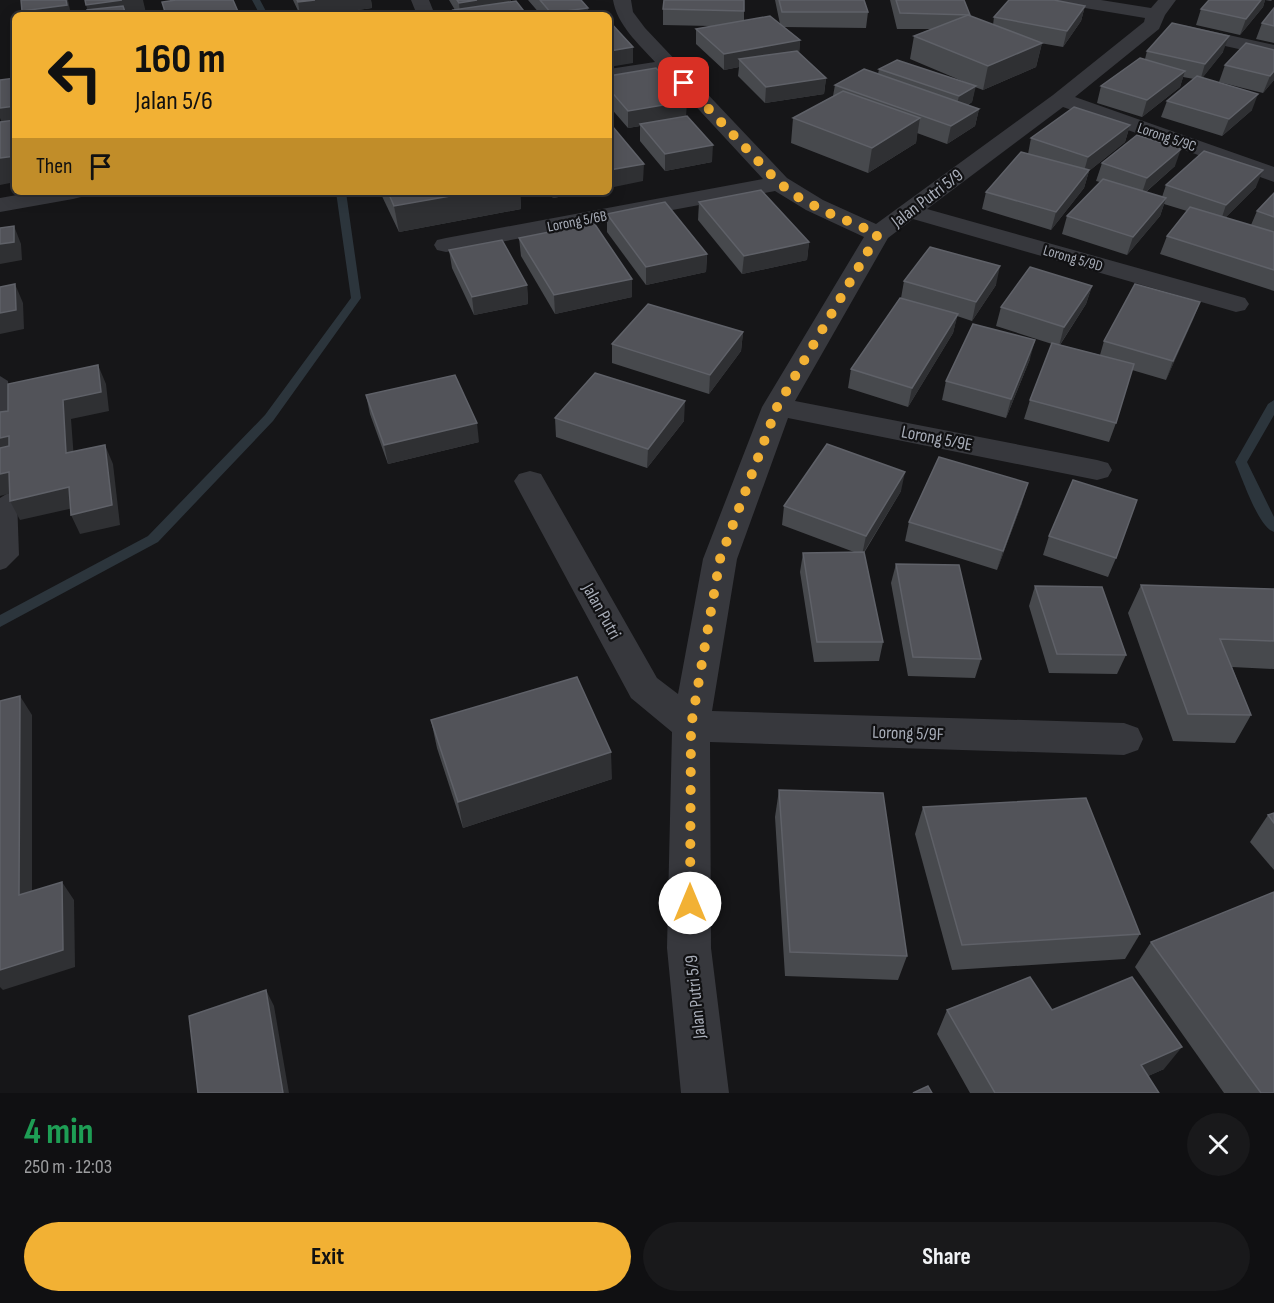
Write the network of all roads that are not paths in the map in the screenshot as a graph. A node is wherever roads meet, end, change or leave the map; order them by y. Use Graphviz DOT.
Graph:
graph roads {
  1 [pos="622,0"];
  2 [pos="1067,0"];
  3 [pos="1158,13"];
  4 [pos="1274,51"];
  5 [pos="669,66"];
  6 [pos="612,75"];
  7 [pos="1060,99"];
  8 [pos="1274,175"];
  9 [pos="779,183"];
  10 [pos="56,195"];
  11 [pos="0,205"];
  12 [pos="910,211"];
  13 [pos="878,234"];
  14 [pos="446,245"];
  15 [pos="1236,304"];
  16 [pos="0,381"];
  17 [pos="777,407"];
  18 [pos="2,425"];
  19 [pos="1097,470"];
  20 [pos="530,482"];
  21 [pos="8,498"];
  22 [pos="0,563"];
  23 [pos="691,726"];
  24 [pos="1124,739"];
  25 [pos="705,1093"];
  1 -- 5 [label="street"];
  2 -- 3 [label="street"];
  3 -- 4 [label="street"];
  3 -- 7 [label="street, Jalan Putri 5/9"];
  5 -- 6 [label="street"];
  5 -- 9 [label="street"];
  7 -- 8 [label="street, Lorong 5/9C"];
  7 -- 12 [label="street, Jalan Putri 5/9"];
  9 -- 13 [label="street"];
  9 -- 14 [label="street, Lorong 5/6B"];
  10 -- 11 [label="street"];
  12 -- 13 [label="street, Jalan Putri 5/9"];
  12 -- 15 [label="street, Lorong 5/9D"];
  13 -- 17 [label="street, Jalan Putri 5/9"];
  16 -- 18 [label="lane"];
  17 -- 19 [label="street, Lorong 5/9E"];
  17 -- 23 [label="street, Jalan Putri 5/9"];
  20 -- 23 [label="street, Jalan Putri"];
  21 -- 22 [label="lane"];
  23 -- 24 [label="street, Lorong 5/9F"];
  23 -- 25 [label="street, Jalan Putri 5/9"];
}
